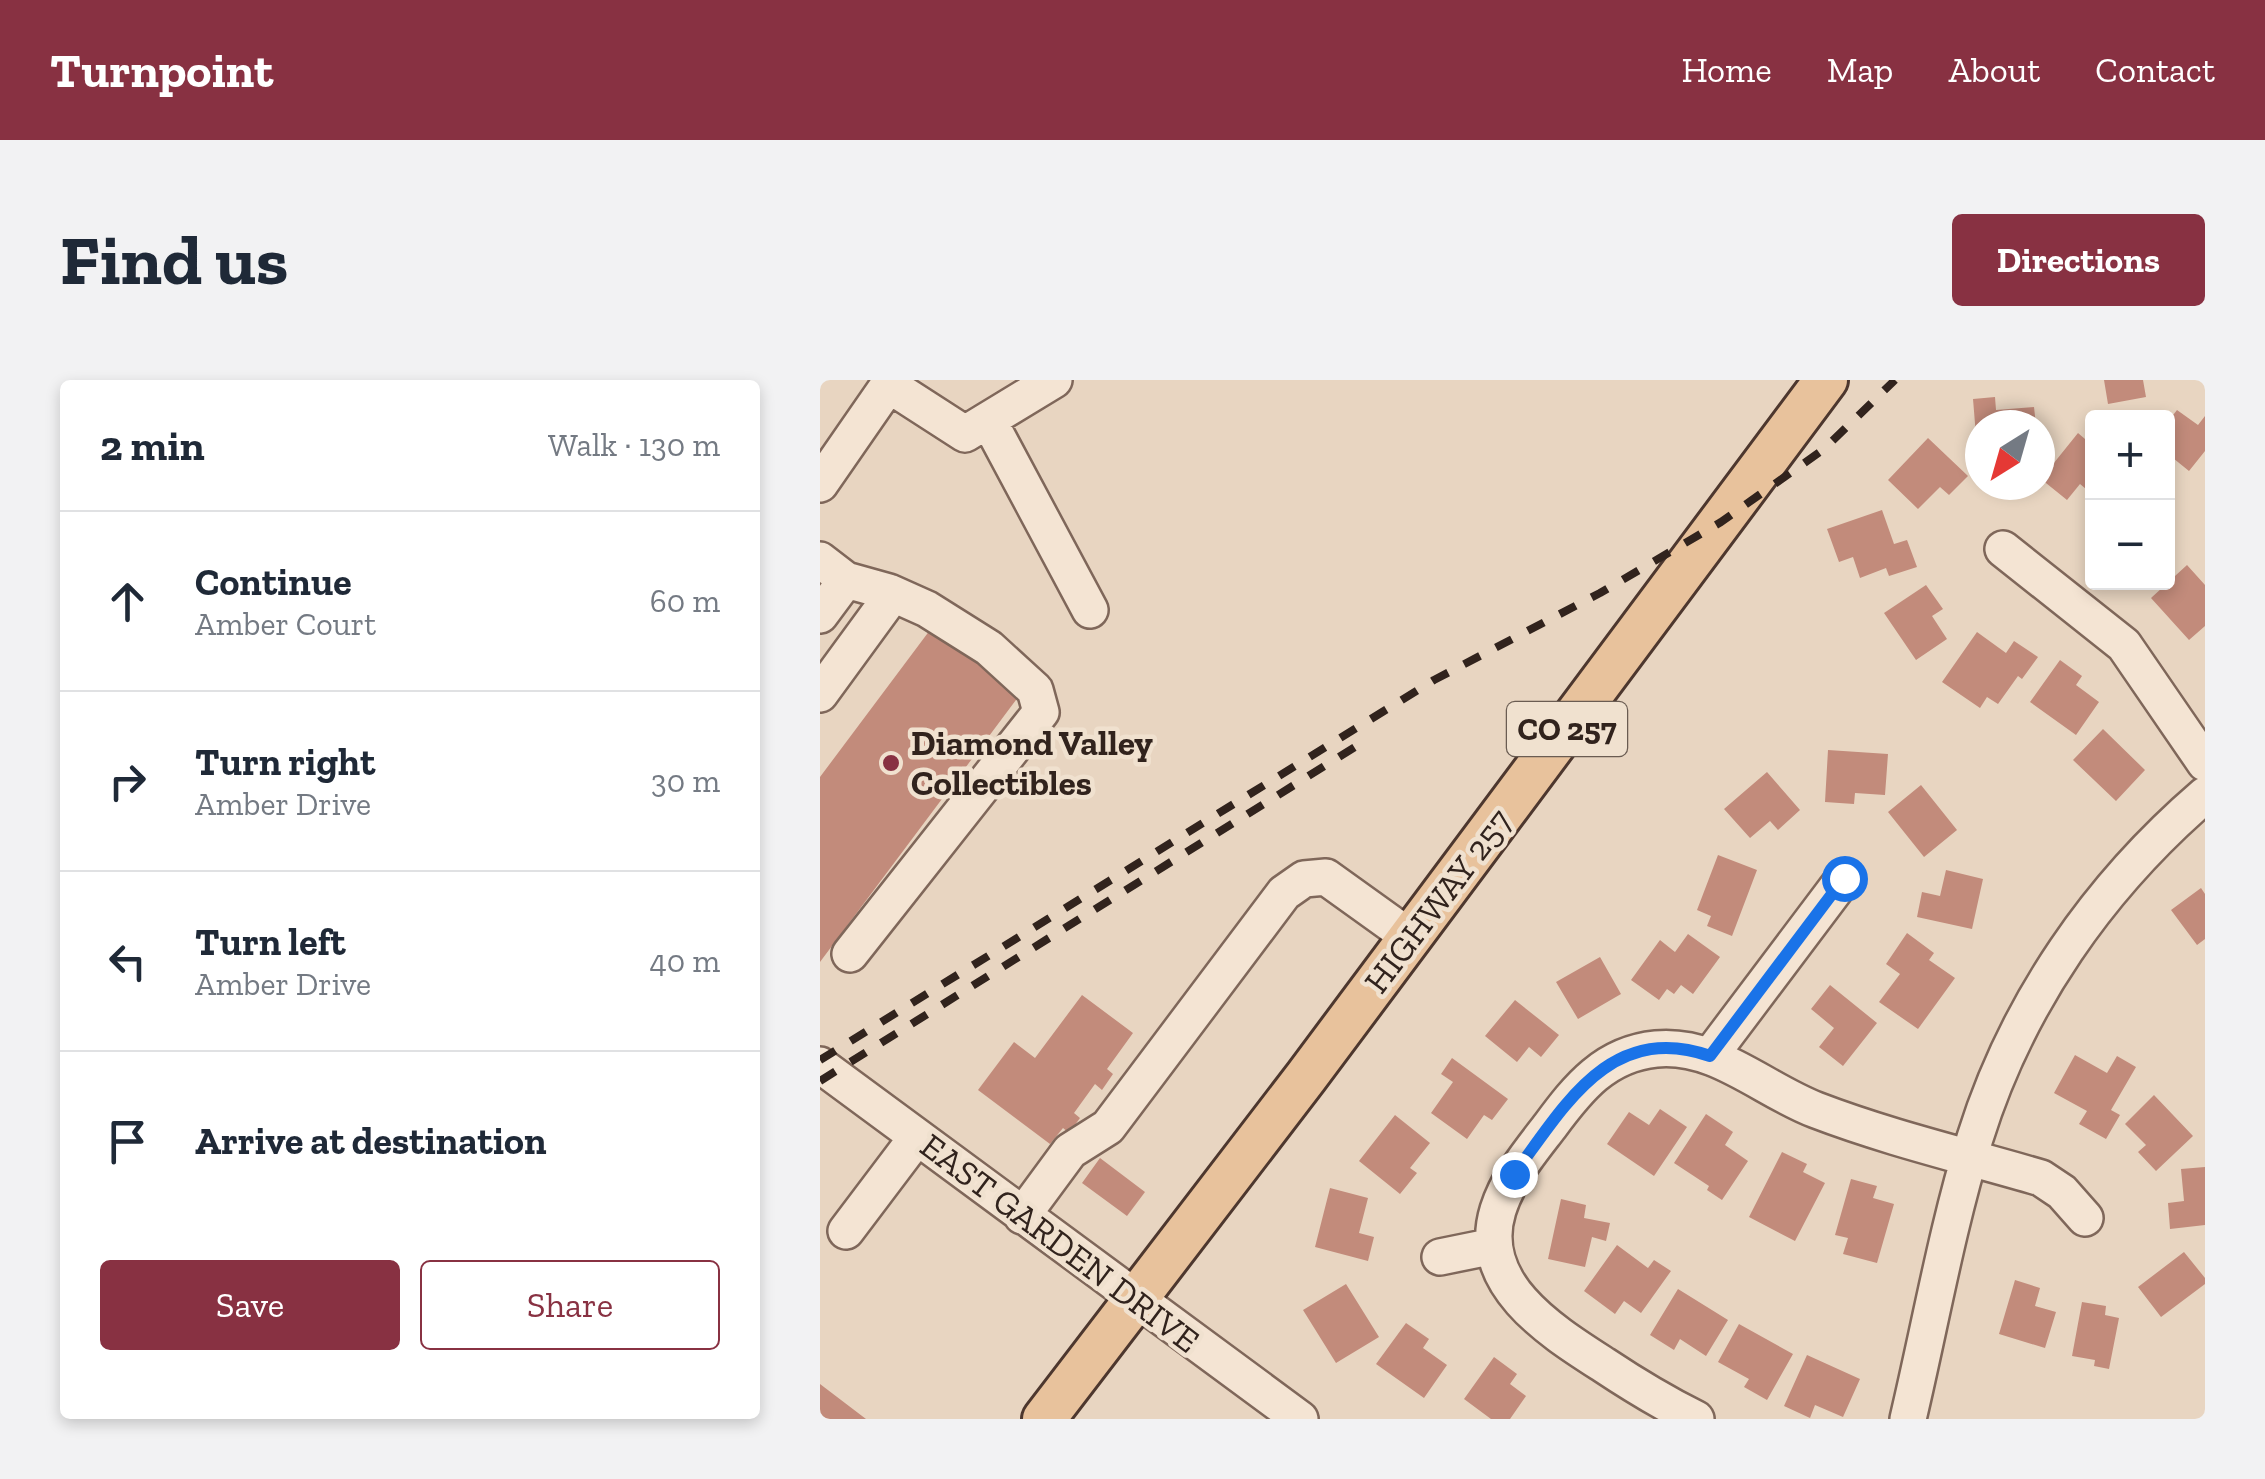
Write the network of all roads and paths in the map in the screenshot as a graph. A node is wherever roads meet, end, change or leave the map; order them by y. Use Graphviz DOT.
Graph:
graph roads {
  1 [pos="1054,380"];
  2 [pos="1826,380"];
  3 [pos="890,382"];
  4 [pos="1021,389"];
  5 [pos="989,421"];
  6 [pos="820,484"];
  7 [pos="2003,550"];
  8 [pos="833,570"];
  9 [pos="893,594"];
  10 [pos="1090,610"];
  11 [pos="820,615"];
  12 [pos="820,694"];
  13 [pos="2205,764"];
  14 [pos="2205,794"];
  15 [pos="1844,878"];
  16 [pos="1411,938"];
  17 [pos="850,954"];
  18 [pos="1710,1056"];
  19 [pos="820,1065"];
  20 [pos="917,1137"];
  21 [pos="1970,1157"];
  22 [pos="1022,1216"];
  23 [pos="2085,1218"];
  24 [pos="846,1231"];
  25 [pos="1494,1246"];
  26 [pos="1440,1257"];
  27 [pos="1135,1300"];
  28 [pos="1044,1419"];
  29 [pos="1300,1419"];
  30 [pos="1696,1419"];
  31 [pos="1908,1419"];
  1 -- 4 [label="street"];
  2 -- 16 [label="main road, HIGHWAY 257 / CO 257"];
  3 -- 5 [label="street"];
  3 -- 6 [label="street"];
  4 -- 5 [label="street"];
  5 -- 10 [label="street"];
  7 -- 13 [label="street"];
  8 -- 9 [label="street"];
  8 -- 11 [label="street"];
  9 -- 12 [label="street"];
  9 -- 17 [label="street"];
  14 -- 21 [label="street"];
  15 -- 18 [label="street"];
  16 -- 22 [label="street"];
  16 -- 27 [label="main road, HIGHWAY 257 / CO 257"];
  18 -- 21 [label="street"];
  18 -- 25 [label="street"];
  19 -- 20 [label="street, EAST GARDEN DRIVE"];
  20 -- 22 [label="street, EAST GARDEN DRIVE"];
  20 -- 24 [label="street"];
  21 -- 23 [label="street"];
  21 -- 31 [label="street"];
  22 -- 27 [label="street, EAST GARDEN DRIVE"];
  25 -- 26 [label="street"];
  25 -- 30 [label="street"];
  27 -- 28 [label="main road, HIGHWAY 257 / CO 257"];
  27 -- 29 [label="street, EAST GARDEN DRIVE"];
}
